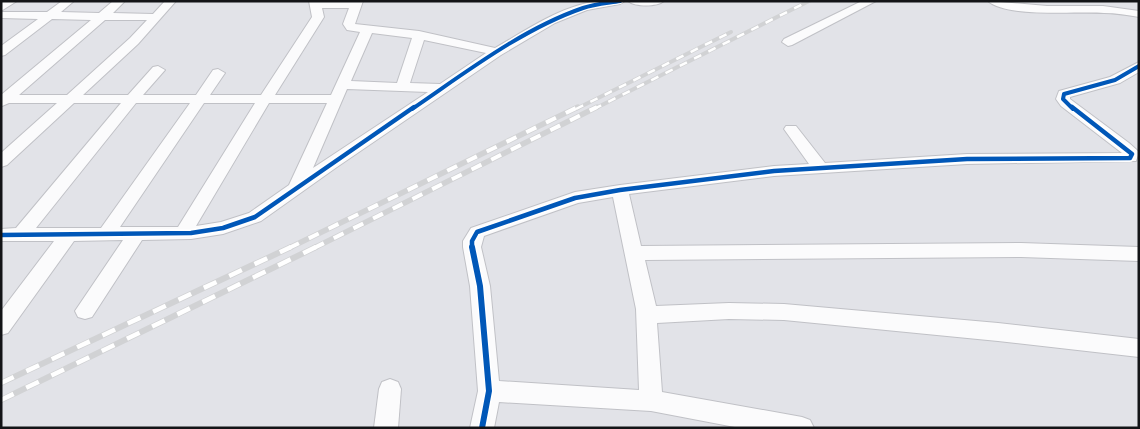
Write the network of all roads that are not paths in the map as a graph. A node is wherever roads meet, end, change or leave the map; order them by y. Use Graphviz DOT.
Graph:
graph roads {
  1 [pos="12,1"];
  2 [pos="68,1"];
  3 [pos="120,1"];
  4 [pos="171,1"];
  5 [pos="620,1"];
  6 [pos="633,1"];
  7 [pos="659,1"];
  8 [pos="871,1"];
  9 [pos="993,1"];
  10 [pos="314,3"];
  11 [pos="357,3"];
  12 [pos="1072,5"];
  13 [pos="1,8"];
  14 [pos="1139,14"];
  15 [pos="1,15"];
  16 [pos="48,16"];
  17 [pos="103,16"];
  18 [pos="155,17"];
  19 [pos="368,30"];
  20 [pos="419,35"];
  21 [pos="788,42"];
  22 [pos="1,52"];
  23 [pos="497,52"];
  24 [pos="158,70"];
  25 [pos="218,73"];
  26 [pos="1135,73"];
  27 [pos="402,87"];
  28 [pos="442,88"];
  29 [pos="339,92"];
  30 [pos="70,99"];
  31 [pos="132,99"];
  32 [pos="200,99"];
  33 [pos="265,99"];
  34 [pos="2,100"];
  35 [pos="791,129"];
  36 [pos="1,162"];
  37 [pos="821,168"];
  38 [pos="297,187"];
  39 [pos="620,190"];
  40 [pos="137,233"];
  41 [pos="183,233"];
  42 [pos="69,234"];
  43 [pos="107,234"];
  44 [pos="1,235"];
  45 [pos="21,235"];
  46 [pos="634,253"];
  47 [pos="1139,254"];
  48 [pos="85,311"];
  49 [pos="647,315"];
  50 [pos="1,327"];
  51 [pos="1139,348"];
  52 [pos="390,389"];
  53 [pos="488,391"];
  54 [pos="651,401"];
  55 [pos="386,428"];
  56 [pos="482,428"];
  57 [pos="802,428"];
  1 -- 13 [label="street"];
  2 -- 16 [label="street"];
  3 -- 17 [label="street"];
  4 -- 18 [label="street"];
  5 -- 23 [label="street"];
  6 -- 7 [label="street"];
  8 -- 21 [label="street"];
  9 -- 12 [label="street"];
  10 -- 11 [label="street"];
  10 -- 33 [label="street"];
  11 -- 19 [label="street"];
  12 -- 14 [label="street"];
  15 -- 16 [label="street"];
  16 -- 17 [label="street"];
  16 -- 22 [label="street"];
  17 -- 18 [label="street"];
  17 -- 34 [label="street"];
  18 -- 30 [label="street"];
  19 -- 20 [label="street"];
  19 -- 29 [label="street"];
  20 -- 23 [label="street"];
  20 -- 27 [label="street"];
  23 -- 28 [label="street"];
  24 -- 31 [label="street"];
  25 -- 32 [label="street"];
  26 -- 37 [label="street"];
  27 -- 28 [label="street"];
  27 -- 29 [label="street"];
  28 -- 38 [label="street"];
  29 -- 33 [label="street"];
  29 -- 38 [label="street"];
  30 -- 31 [label="street"];
  30 -- 34 [label="street"];
  30 -- 36 [label="street"];
  31 -- 32 [label="street"];
  31 -- 45 [label="street"];
  32 -- 33 [label="street"];
  32 -- 43 [label="street"];
  33 -- 41 [label="street"];
  35 -- 37 [label="street"];
  37 -- 39 [label="street"];
  38 -- 41 [label="street"];
  39 -- 46 [label="street"];
  39 -- 53 [label="street"];
  40 -- 41 [label="street"];
  40 -- 43 [label="street"];
  40 -- 48 [label="street"];
  42 -- 43 [label="street"];
  42 -- 45 [label="street"];
  42 -- 50 [label="street"];
  44 -- 45 [label="street"];
  46 -- 47 [label="street"];
  46 -- 49 [label="street"];
  49 -- 51 [label="street"];
  49 -- 54 [label="street"];
  52 -- 55 [label="street"];
  53 -- 54 [label="street"];
  53 -- 56 [label="street"];
  54 -- 57 [label="street"];
}
